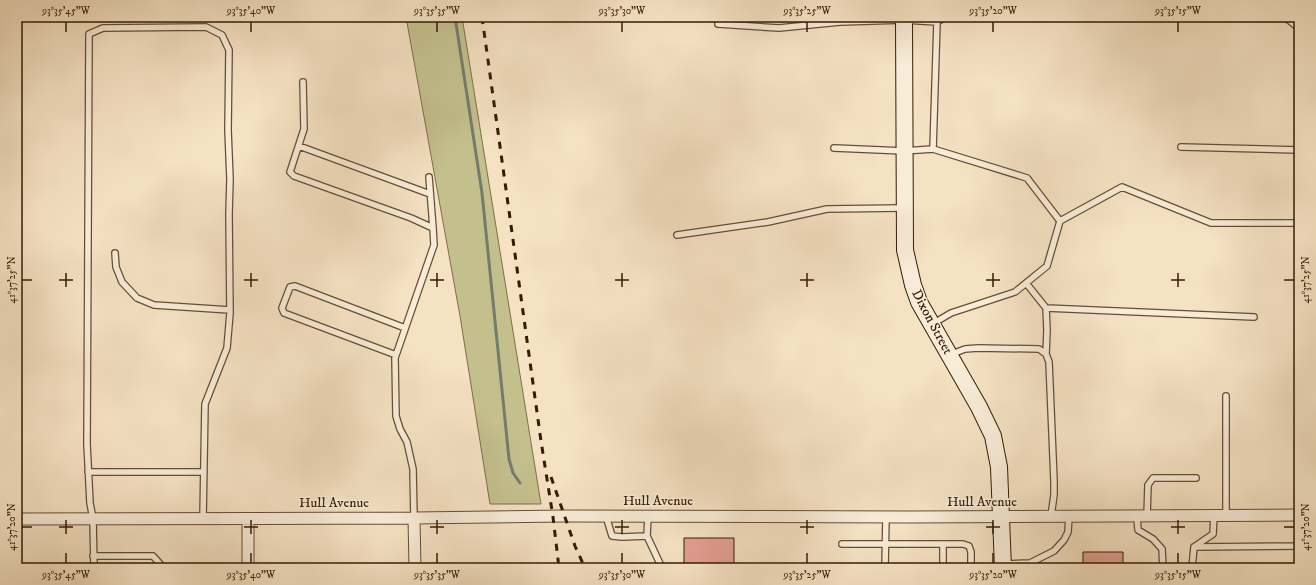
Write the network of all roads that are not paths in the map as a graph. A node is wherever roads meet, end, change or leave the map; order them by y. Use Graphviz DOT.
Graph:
graph roads {
  1 [pos="945,17"];
  2 [pos="1285,17"];
  3 [pos="904,18"];
  4 [pos="936,22"];
  5 [pos="718,24"];
  6 [pos="1299,28"];
  7 [pos="303,82"];
  8 [pos="299,146"];
  9 [pos="1181,147"];
  10 [pos="834,148"];
  11 [pos="934,149"];
  12 [pos="1299,150"];
  13 [pos="904,151"];
  14 [pos="429,177"];
  15 [pos="430,194"];
  16 [pos="904,208"];
  17 [pos="1060,221"];
  18 [pos="1299,223"];
  19 [pos="433,228"];
  20 [pos="677,235"];
  21 [pos="115,253"];
  22 [pos="1026,283"];
  23 [pos="1046,308"];
  24 [pos="230,310"];
  25 [pos="1254,317"];
  26 [pos="932,324"];
  27 [pos="405,328"];
  28 [pos="1046,354"];
  29 [pos="396,355"];
  30 [pos="950,355"];
  31 [pos="1226,396"];
  32 [pos="88,472"];
  33 [pos="204,472"];
  34 [pos="1196,478"];
  35 [pos="1214,515"];
  36 [pos="1226,515"];
  37 [pos="1299,515"];
  38 [pos="606,516"];
  39 [pos="648,516"];
  40 [pos="1001,516"];
  41 [pos="1051,516"];
  42 [pos="1069,516"];
  43 [pos="1142,516"];
  44 [pos="886,517"];
  45 [pos="414,518"];
  46 [pos="17,519"];
  47 [pos="92,519"];
  48 [pos="203,519"];
  49 [pos="248,519"];
  50 [pos="647,536"];
  51 [pos="842,544"];
  52 [pos="885,544"];
  53 [pos="943,544"];
  54 [pos="1299,545"];
  55 [pos="1194,547"];
  56 [pos="93,556"];
  57 [pos="1003,566"];
  58 [pos="94,568"];
  59 [pos="161,568"];
  60 [pos="248,568"];
  61 [pos="415,568"];
  62 [pos="662,568"];
  63 [pos="885,568"];
  64 [pos="943,568"];
  65 [pos="971,568"];
  66 [pos="1163,568"];
  67 [pos="1192,568"];
  1 -- 4 [label="lane"];
  2 -- 6 [label="lane"];
  3 -- 4 [label="lane"];
  3 -- 5 [label="lane"];
  3 -- 13 [label="street, Dixon Street"];
  4 -- 11 [label="lane"];
  7 -- 8 [label="lane"];
  8 -- 15 [label="lane"];
  8 -- 19 [label="lane"];
  9 -- 12 [label="lane"];
  10 -- 13 [label="lane"];
  11 -- 13 [label="lane"];
  11 -- 17 [label="lane"];
  13 -- 16 [label="street, Dixon Street"];
  14 -- 15 [label="lane"];
  15 -- 19 [label="lane"];
  16 -- 20 [label="lane"];
  16 -- 26 [label="street, Dixon Street"];
  17 -- 18 [label="lane"];
  17 -- 22 [label="lane"];
  19 -- 27 [label="lane"];
  21 -- 24 [label="lane"];
  22 -- 23 [label="lane"];
  22 -- 26 [label="lane"];
  23 -- 25 [label="lane"];
  23 -- 28 [label="lane"];
  24 -- 32 [label="lane"];
  24 -- 33 [label="lane"];
  26 -- 30 [label="street, Dixon Street"];
  27 -- 29 [label="lane"];
  27 -- 29 [label="lane"];
  28 -- 30 [label="lane"];
  28 -- 41 [label="lane"];
  29 -- 45 [label="lane"];
  30 -- 40 [label="street, Dixon Street"];
  31 -- 36 [label="lane"];
  32 -- 33 [label="lane"];
  32 -- 47 [label="lane"];
  33 -- 48 [label="lane"];
  34 -- 43 [label="lane"];
  35 -- 36 [label="street, Hull Avenue"];
  35 -- 43 [label="street, Hull Avenue"];
  35 -- 55 [label="lane"];
  36 -- 37 [label="street, Hull Avenue"];
  37 -- 54 [label="lane"];
  38 -- 39 [label="street, Hull Avenue"];
  38 -- 45 [label="street, Hull Avenue"];
  38 -- 50 [label="lane"];
  39 -- 44 [label="street, Hull Avenue"];
  39 -- 50 [label="lane"];
  40 -- 41 [label="street, Hull Avenue"];
  40 -- 44 [label="street, Hull Avenue"];
  40 -- 57 [label="street, Dixon Street"];
  41 -- 42 [label="street, Hull Avenue"];
  42 -- 43 [label="street, Hull Avenue"];
  42 -- 57 [label="lane"];
  43 -- 66 [label="lane"];
  44 -- 52 [label="lane"];
  45 -- 49 [label="street, Hull Avenue"];
  45 -- 61 [label="street"];
  46 -- 47 [label="street, Hull Avenue"];
  47 -- 48 [label="street, Hull Avenue"];
  47 -- 56 [label="lane"];
  48 -- 49 [label="street, Hull Avenue"];
  49 -- 60 [label="street"];
  50 -- 62 [label="lane"];
  51 -- 52 [label="lane"];
  52 -- 53 [label="lane"];
  52 -- 63 [label="lane"];
  53 -- 64 [label="lane"];
  53 -- 65 [label="lane"];
  54 -- 55 [label="lane"];
  55 -- 67 [label="lane"];
  56 -- 58 [label="lane"];
  56 -- 59 [label="lane"];
}
